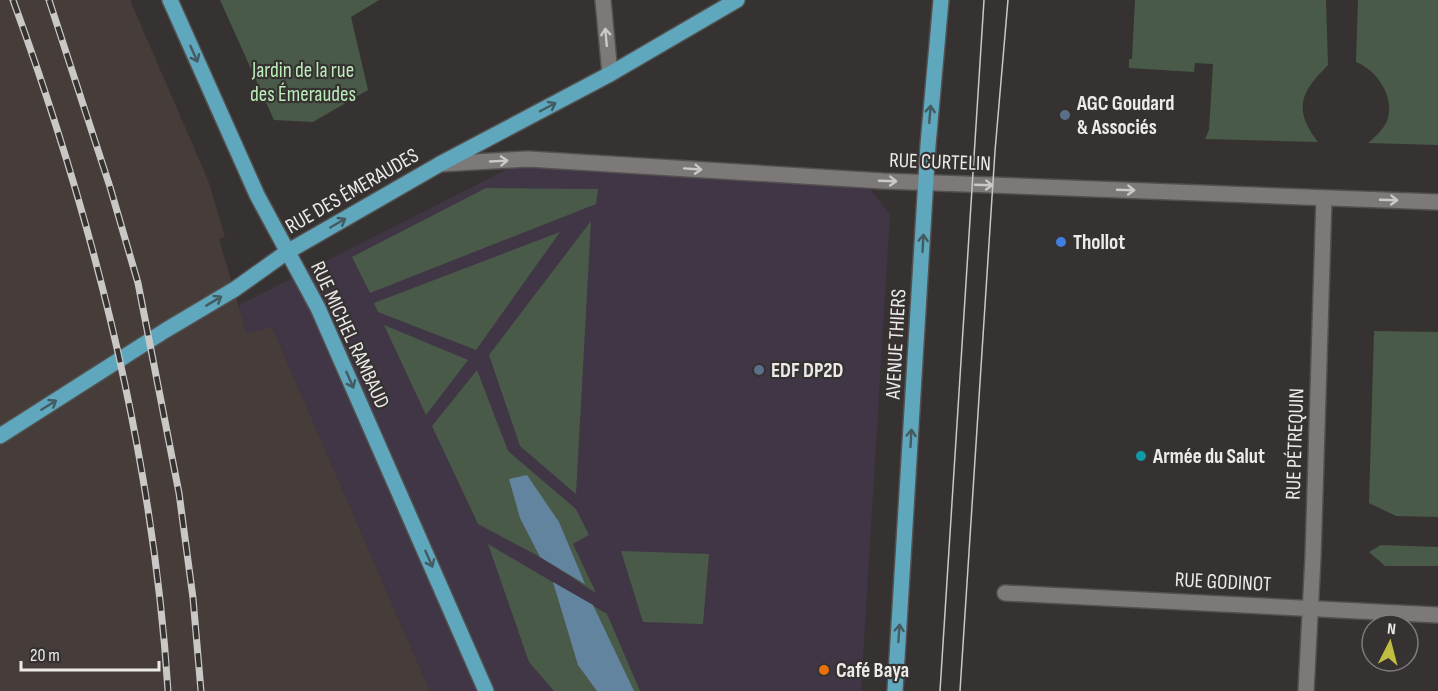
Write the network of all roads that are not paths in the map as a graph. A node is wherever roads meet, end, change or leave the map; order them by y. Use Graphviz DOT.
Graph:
graph roads {
  1 [pos="170,0"];
  2 [pos="603,0"];
  3 [pos="737,0"];
  4 [pos="941,0"];
  5 [pos="610,74"];
  6 [pos="440,164"];
  7 [pos="926,182"];
  8 [pos="1324,198"];
  9 [pos="1438,202"];
  10 [pos="287,252"];
  11 [pos="0,436"];
  12 [pos="1005,593"];
  13 [pos="1311,608"];
  14 [pos="1438,615"];
  15 [pos="486,691"];
  16 [pos="895,691"];
  17 [pos="1306,691"];
  1 -- 10 [label="main road, RUE MICHEL RAMBAUD, one-way"];
  5 -- 2 [label="street, one-way"];
  3 -- 5 [label="main road, RUE DES ÉMERAUDES"];
  7 -- 4 [label="main road, AVENUE THIERS, one-way"];
  6 -- 5 [label="main road, RUE DES ÉMERAUDES, one-way"];
  6 -- 7 [label="street, RUE CURTELIN, one-way"];
  10 -- 6 [label="main road, RUE DES ÉMERAUDES, one-way"];
  7 -- 8 [label="street, RUE CURTELIN, one-way"];
  16 -- 7 [label="main road, AVENUE THIERS, one-way"];
  8 -- 9 [label="street, RUE CURTELIN, one-way"];
  8 -- 13 [label="street, RUE PÉTREQUIN"];
  11 -- 10 [label="main road, RUE DES ÉMERAUDES, one-way"];
  10 -- 15 [label="main road, RUE MICHEL RAMBAUD, one-way"];
  12 -- 13 [label="street, RUE GODINOT"];
  13 -- 14 [label="street, RUE GODINOT"];
  13 -- 17 [label="street, RUE PÉTREQUIN"];
}
